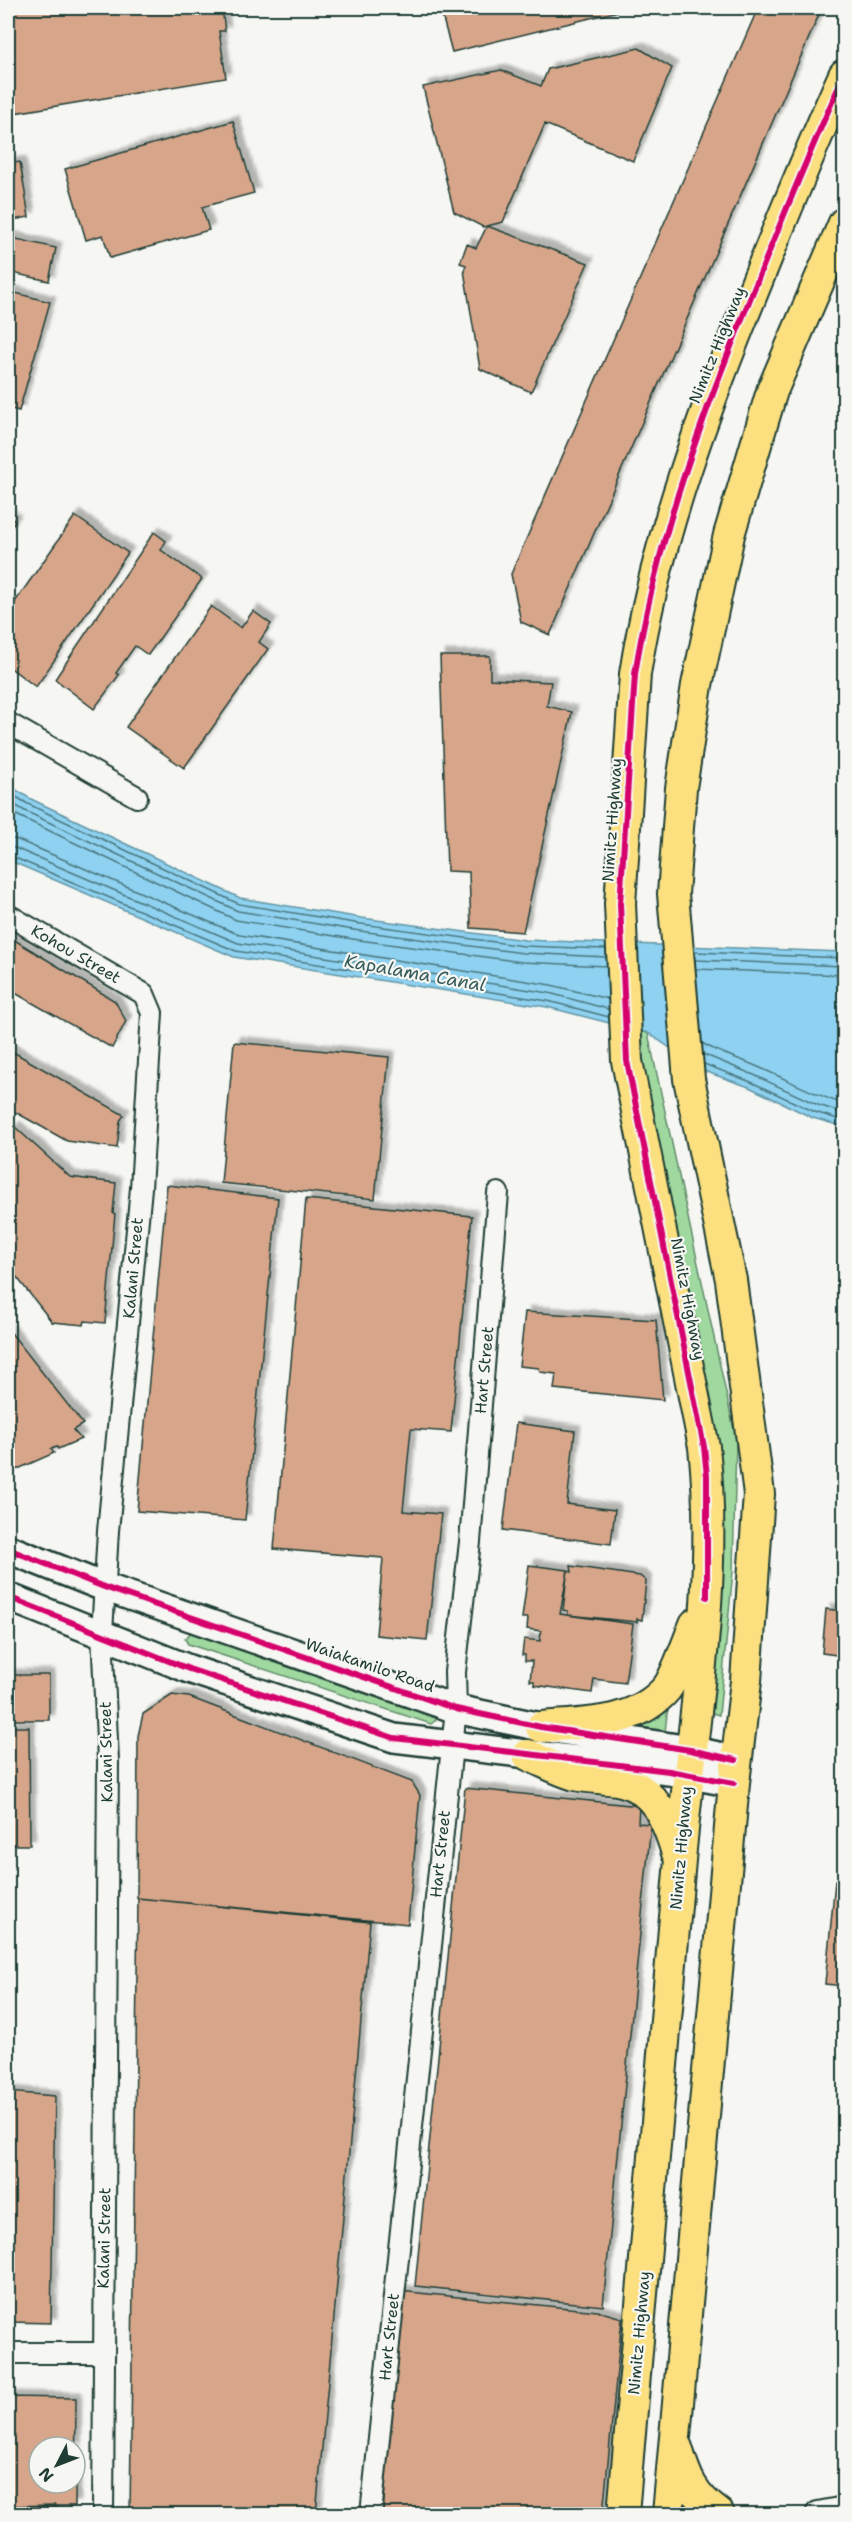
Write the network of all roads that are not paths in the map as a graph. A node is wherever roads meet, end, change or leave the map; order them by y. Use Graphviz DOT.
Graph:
graph roads {
  1 [pos="844,75"];
  2 [pos="844,223"];
  3 [pos="8,723"];
  4 [pos="137,797"];
  5 [pos="8,915"];
  6 [pos="144,994"];
  7 [pos="498,1193"];
  8 [pos="8,1549"];
  9 [pos="104,1587"];
  10 [pos="8,1596"];
  11 [pos="707,1597"];
  12 [pos="102,1633"];
  13 [pos="456,1709"];
  14 [pos="541,1727"];
  15 [pos="452,1746"];
  16 [pos="528,1755"];
  17 [pos="689,1763"];
  18 [pos="735,1772"];
  19 [pos="680,1862"];
  20 [pos="8,2353"];
  21 [pos="103,2353"];
  22 [pos="674,2439"];
  23 [pos="844,2509"];
  24 [pos="103,2514"];
  25 [pos="371,2514"];
  26 [pos="623,2514"];
  27 [pos="668,2514"];
  28 [pos="719,2514"];
  29 [pos="818,2514"];
  1 -- 11 [label="main road, Nimitz Highway"];
  2 -- 18 [label="main road"];
  3 -- 4 [label="street"];
  5 -- 6 [label="street, Kohou Street"];
  6 -- 9 [label="street, Kalani Street"];
  7 -- 13 [label="street, Hart Street"];
  8 -- 9 [label="main road, Waiakamilo Road"];
  9 -- 12 [label="street, Kalani Street"];
  9 -- 13 [label="main road, Waiakamilo Road"];
  10 -- 12 [label="main road, Waiakamilo Road"];
  11 -- 14 [label="main road"];
  11 -- 17 [label="main road, Nimitz Highway"];
  12 -- 15 [label="main road, Waiakamilo Road"];
  12 -- 21 [label="street, Kalani Street"];
  13 -- 14 [label="main road, Waiakamilo Road"];
  13 -- 15 [label="street, Hart Street"];
  14 -- 17 [label="main road, Waiakamilo Road"];
  15 -- 16 [label="main road, Waiakamilo Road"];
  15 -- 25 [label="street, Hart Street"];
  16 -- 17 [label="main road, Waiakamilo Road"];
  16 -- 19 [label="main road"];
  17 -- 18 [label="main road, Waiakamilo Road"];
  17 -- 19 [label="main road, Nimitz Highway"];
  18 -- 22 [label="main road"];
  19 -- 26 [label="main road, Nimitz Highway"];
  20 -- 21 [label="street"];
  21 -- 24 [label="street, Kalani Street"];
  22 -- 27 [label="main road"];
  22 -- 28 [label="main road"];
  23 -- 29 [label="street"];
}
